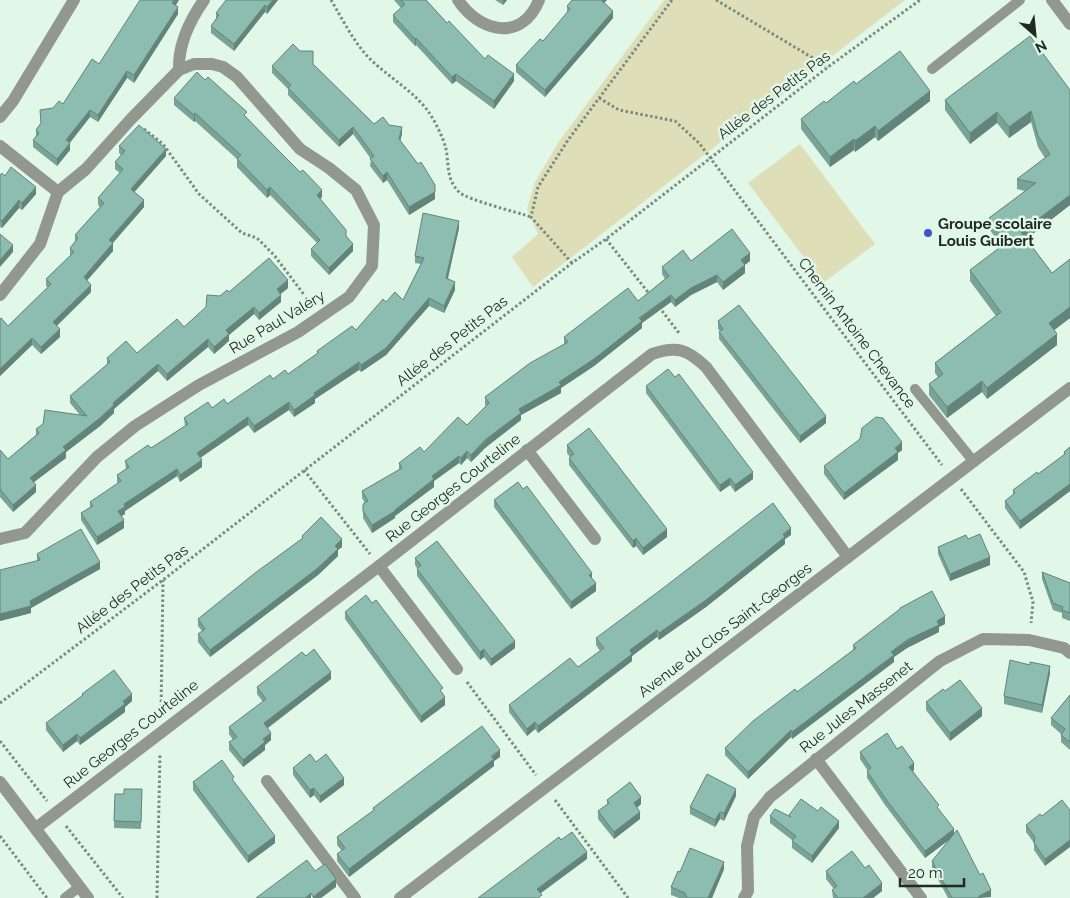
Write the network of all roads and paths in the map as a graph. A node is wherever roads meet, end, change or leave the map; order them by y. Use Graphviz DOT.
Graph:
graph roads {
  1 [pos="74,0"];
  2 [pos="204,0"];
  3 [pos="331,0"];
  4 [pos="458,0"];
  5 [pos="539,0"];
  6 [pos="672,0"];
  7 [pos="716,0"];
  8 [pos="920,0"];
  9 [pos="1020,0"];
  10 [pos="1052,0"];
  11 [pos="1070,24"];
  12 [pos="828,67"];
  13 [pos="932,69"];
  14 [pos="179,70"];
  15 [pos="599,98"];
  16 [pos="0,117"];
  17 [pos="131,119"];
  18 [pos="0,146"];
  19 [pos="710,158"];
  20 [pos="58,192"];
  21 [pos="531,217"];
  22 [pos="606,239"];
  23 [pos="572,262"];
  24 [pos="0,295"];
  25 [pos="321,316"];
  26 [pos="678,349"];
  27 [pos="1070,388"];
  28 [pos="915,389"];
  29 [pos="527,450"];
  30 [pos="974,462"];
  31 [pos="304,470"];
  32 [pos="952,478"];
  33 [pos="0,539"];
  34 [pos="595,539"];
  35 [pos="848,557"];
  36 [pos="379,566"];
  37 [pos="1029,640"];
  38 [pos="1070,653"];
  39 [pos="458,670"];
  40 [pos="0,703"];
  41 [pos="816,759"];
  42 [pos="267,781"];
  43 [pos="0,782"];
  44 [pos="546,787"];
  45 [pos="36,828"];
  46 [pos="0,836"];
  47 [pos="80,887"];
  48 [pos="47,898"];
  49 [pos="64,898"];
  50 [pos="88,898"];
  51 [pos="355,898"];
  52 [pos="400,898"];
  53 [pos="628,898"];
  54 [pos="744,898"];
  55 [pos="921,898"];
  1 -- 16 [label="street"];
  2 -- 14 [label="street"];
  3 -- 21 [label="path"];
  4 -- 5 [label="street"];
  6 -- 15 [label="path"];
  7 -- 12 [label="path"];
  8 -- 12 [label="path, Allée des Petits Pas"];
  9 -- 13 [label="lane"];
  10 -- 11 [label="street"];
  12 -- 19 [label="path, Allée des Petits Pas"];
  14 -- 17 [label="street"];
  14 -- 25 [label="street, Rue Paul Valéry"];
  15 -- 19 [label="path, Chemin Antoine Chevance"];
  15 -- 21 [label="path"];
  17 -- 20 [label="street"];
  17 -- 25 [label="path"];
  18 -- 20 [label="street"];
  19 -- 22 [label="path, Allée des Petits Pas"];
  19 -- 32 [label="path, Chemin Antoine Chevance"];
  20 -- 24 [label="street"];
  21 -- 23 [label="path"];
  22 -- 23 [label="path, Allée des Petits Pas"];
  22 -- 26 [label="path"];
  23 -- 31 [label="path, Allée des Petits Pas"];
  25 -- 33 [label="street, Rue Paul Valéry"];
  26 -- 29 [label="street, Rue Georges Courteline"];
  26 -- 35 [label="street"];
  27 -- 30 [label="street, Avenue du Clos Saint-Georges"];
  28 -- 30 [label="lane"];
  29 -- 34 [label="street"];
  29 -- 36 [label="street, Rue Georges Courteline"];
  30 -- 32 [label="street, Avenue du Clos Saint-Georges"];
  31 -- 36 [label="path"];
  31 -- 40 [label="path, Allée des Petits Pas"];
  32 -- 35 [label="street, Avenue du Clos Saint-Georges"];
  32 -- 37 [label="path, Chemin Antoine Chevance"];
  35 -- 44 [label="street, Avenue du Clos Saint-Georges"];
  36 -- 39 [label="street"];
  36 -- 45 [label="street, Rue Georges Courteline"];
  37 -- 38 [label="street, Rue Jules Massenet"];
  37 -- 41 [label="street, Rue Jules Massenet"];
  39 -- 44 [label="path"];
  41 -- 54 [label="street, Rue Jules Massenet"];
  41 -- 55 [label="street"];
  42 -- 51 [label="street"];
  43 -- 45 [label="street"];
  44 -- 52 [label="street, Avenue du Clos Saint-Georges"];
  44 -- 53 [label="path"];
  45 -- 47 [label="street"];
  46 -- 48 [label="path"];
  47 -- 49 [label="lane"];
  47 -- 50 [label="street"];
}
